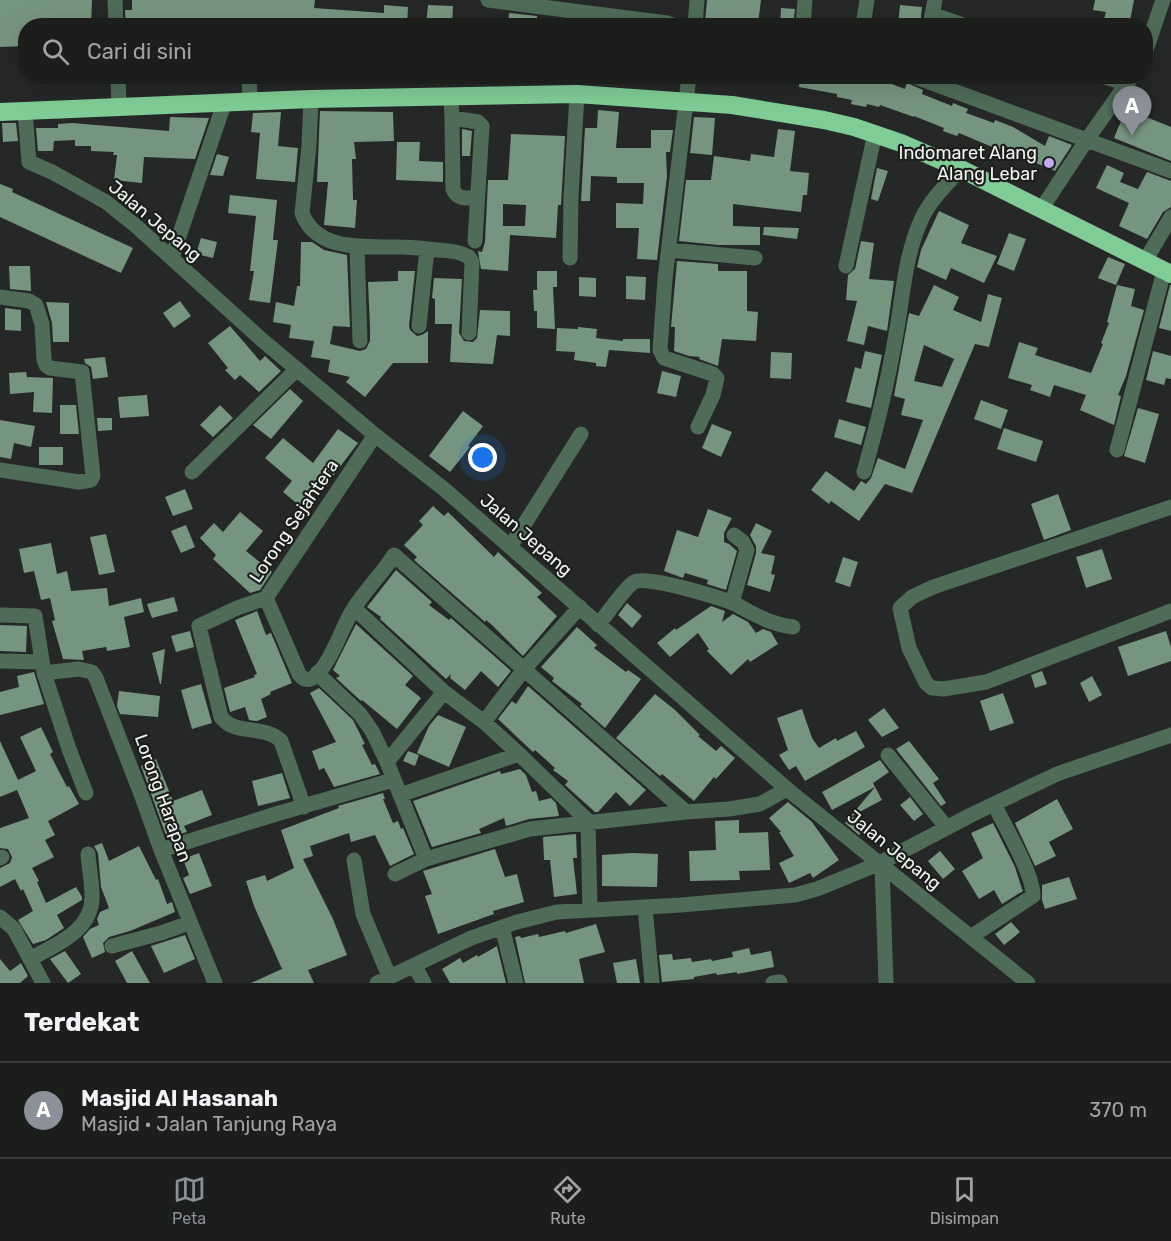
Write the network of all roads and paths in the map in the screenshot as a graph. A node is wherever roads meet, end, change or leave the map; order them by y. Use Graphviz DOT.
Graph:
graph roads {
  1 [pos="115,0"];
  2 [pos="488,0"];
  3 [pos="697,0"];
  4 [pos="805,0"];
  5 [pos="867,0"];
  6 [pos="1163,0"];
  7 [pos="116,18"];
  8 [pos="628,18"];
  9 [pos="696,18"];
  10 [pos="804,18"];
  11 [pos="864,18"];
  12 [pos="1153,29"];
  13 [pos="118,84"];
  14 [pos="249,84"];
  15 [pos="688,84"];
  16 [pos="936,84"];
  17 [pos="1127,84"];
  18 [pos="577,94"];
  19 [pos="451,98"];
  20 [pos="311,99"];
  21 [pos="250,102"];
  22 [pos="685,102"];
  23 [pos="224,104"];
  24 [pos="119,106"];
  25 [pos="0,111"];
  26 [pos="24,111"];
  27 [pos="452,118"];
  28 [pos="875,133"];
  29 [pos="1086,141"];
  30 [pos="961,169"];
  31 [pos="1171,171"];
  32 [pos="476,198"];
  33 [pos="1042,208"];
  34 [pos="1171,217"];
  35 [pos="475,241"];
  36 [pos="357,248"];
  37 [pos="427,249"];
  38 [pos="669,250"];
  39 [pos="172,257"];
  40 [pos="570,258"];
  41 [pos="755,258"];
  42 [pos="1145,261"];
  43 [pos="846,266"];
  44 [pos="1168,273"];
  45 [pos="0,297"];
  46 [pos="419,326"];
  47 [pos="469,333"];
  48 [pos="360,341"];
  49 [pos="297,369"];
  50 [pos="698,427"];
  51 [pos="581,434"];
  52 [pos="375,435"];
  53 [pos="1117,450"];
  54 [pos="0,470"];
  55 [pos="192,472"];
  56 [pos="864,472"];
  57 [pos="1171,507"];
  58 [pos="734,535"];
  59 [pos="510,547"];
  60 [pos="266,598"];
  61 [pos="732,603"];
  62 [pos="580,607"];
  63 [pos="354,608"];
  64 [pos="1171,611"];
  65 [pos="0,615"];
  66 [pos="598,625"];
  67 [pos="793,627"];
  68 [pos="0,661"];
  69 [pos="43,667"];
  70 [pos="525,668"];
  71 [pos="317,673"];
  72 [pos="444,692"];
  73 [pos="484,722"];
  74 [pos="1171,735"];
  75 [pos="519,754"];
  76 [pos="888,755"];
  77 [pos="387,762"];
  78 [pos="397,788"];
  79 [pos="787,789"];
  80 [pos="86,793"];
  81 [pos="993,804"];
  82 [pos="304,807"];
  83 [pos="686,812"];
  84 [pos="588,821"];
  85 [pos="947,828"];
  86 [pos="161,850"];
  87 [pos="88,854"];
  88 [pos="426,859"];
  89 [pos="354,860"];
  90 [pos="880,865"];
  91 [pos="395,874"];
  92 [pos="645,907"];
  93 [pos="590,910"];
  94 [pos="0,917"];
  95 [pos="189,923"];
  96 [pos="502,927"];
  97 [pos="972,936"];
  98 [pos="112,946"];
  99 [pos="30,960"];
  100 [pos="414,965"];
  101 [pos="383,979"];
  102 [pos="780,982"];
  103 [pos="43,983"];
  104 [pos="215,983"];
  105 [pos="424,983"];
  106 [pos="516,983"];
  107 [pos="652,983"];
  108 [pos="773,983"];
  109 [pos="886,983"];
  110 [pos="1028,983"];
  1 -- 7 [label="street"];
  2 -- 8 [label="street"];
  3 -- 9 [label="street"];
  4 -- 10 [label="street"];
  5 -- 11 [label="street"];
  6 -- 12 [label="street"];
  13 -- 24 [label="street"];
  14 -- 21 [label="street"];
  15 -- 22 [label="street"];
  16 -- 29 [label="street"];
  17 -- 29 [label="street"];
  18 -- 19 [label="highway"];
  18 -- 22 [label="highway"];
  18 -- 40 [label="street"];
  19 -- 20 [label="highway"];
  19 -- 27 [label="street"];
  20 -- 21 [label="highway"];
  20 -- 36 [label="street"];
  21 -- 23 [label="highway"];
  22 -- 28 [label="highway"];
  22 -- 38 [label="street"];
  23 -- 24 [label="highway"];
  23 -- 39 [label="street"];
  24 -- 26 [label="highway"];
  25 -- 26 [label="highway"];
  26 -- 39 [label="street, Jalan Jepang"];
  27 -- 32 [label="street"];
  27 -- 32 [label="street"];
  28 -- 30 [label="highway"];
  28 -- 43 [label="street"];
  29 -- 31 [label="street"];
  29 -- 33 [label="street"];
  30 -- 33 [label="highway"];
  30 -- 56 [label="street"];
  32 -- 35 [label="street"];
  33 -- 42 [label="highway"];
  34 -- 42 [label="street"];
  36 -- 37 [label="street"];
  36 -- 48 [label="street"];
  37 -- 46 [label="street"];
  37 -- 47 [label="street"];
  38 -- 41 [label="street"];
  38 -- 50 [label="street"];
  39 -- 49 [label="street, Jalan Jepang"];
  42 -- 44 [label="highway"];
  44 -- 53 [label="street"];
  45 -- 54 [label="street"];
  49 -- 52 [label="street, Jalan Jepang"];
  49 -- 55 [label="street"];
  51 -- 59 [label="street"];
  52 -- 59 [label="street, Jalan Jepang"];
  52 -- 60 [label="street, Lorong Sejahtera"];
  57 -- 64 [label="street"];
  58 -- 61 [label="street"];
  59 -- 62 [label="street, Jalan Jepang"];
  60 -- 71 [label="street"];
  60 -- 82 [label="street, Lorong Sejahtera"];
  61 -- 66 [label="street"];
  61 -- 67 [label="street"];
  62 -- 66 [label="street, Jalan Jepang"];
  62 -- 70 [label="street"];
  63 -- 70 [label="street"];
  63 -- 71 [label="street"];
  63 -- 72 [label="street"];
  65 -- 69 [label="street"];
  66 -- 79 [label="street, Jalan Jepang"];
  68 -- 69 [label="street, Lorong Harapan"];
  69 -- 80 [label="street"];
  69 -- 86 [label="street, Lorong Harapan"];
  70 -- 73 [label="street"];
  70 -- 83 [label="street"];
  71 -- 77 [label="street"];
  72 -- 73 [label="street"];
  72 -- 77 [label="street"];
  73 -- 75 [label="street"];
  74 -- 81 [label="street"];
  75 -- 78 [label="street"];
  75 -- 84 [label="street"];
  76 -- 85 [label="street"];
  77 -- 78 [label="street"];
  78 -- 82 [label="street"];
  78 -- 88 [label="street"];
  79 -- 83 [label="street"];
  79 -- 90 [label="street, Jalan Jepang"];
  81 -- 85 [label="street"];
  81 -- 97 [label="street"];
  82 -- 86 [label="street"];
  83 -- 84 [label="street"];
  84 -- 88 [label="street"];
  84 -- 93 [label="street"];
  85 -- 90 [label="street"];
  86 -- 95 [label="street, Lorong Harapan"];
  87 -- 99 [label="street"];
  88 -- 91 [label="street"];
  89 -- 101 [label="street"];
  90 -- 92 [label="street"];
  90 -- 97 [label="street, Jalan Jepang"];
  90 -- 109 [label="street"];
  92 -- 93 [label="street"];
  92 -- 107 [label="street"];
  93 -- 96 [label="street"];
  94 -- 99 [label="street"];
  95 -- 98 [label="street"];
  95 -- 104 [label="street, Lorong Harapan"];
  96 -- 100 [label="street"];
  96 -- 106 [label="street"];
  97 -- 110 [label="street, Jalan Jepang"];
  99 -- 103 [label="street"];
  100 -- 101 [label="street"];
  100 -- 105 [label="street"];
  102 -- 108 [label="street"];
}
